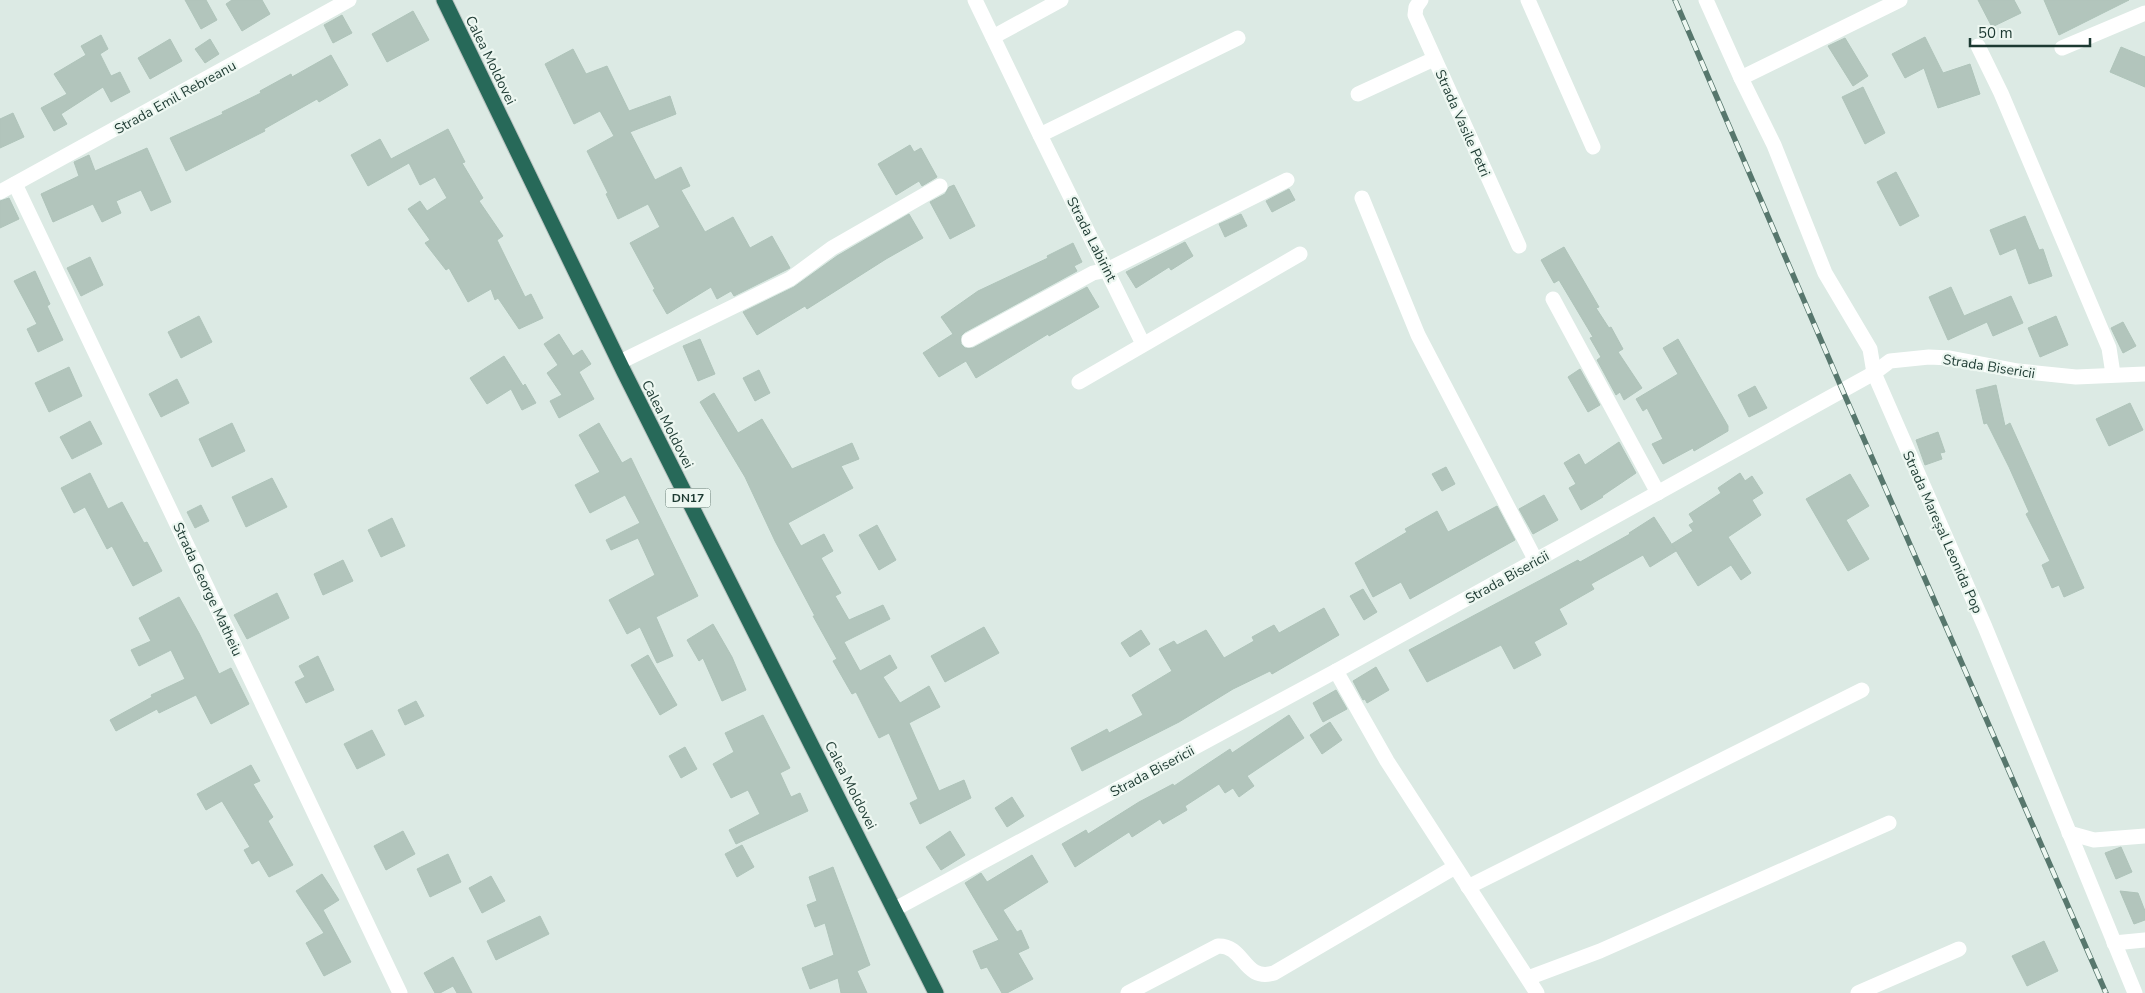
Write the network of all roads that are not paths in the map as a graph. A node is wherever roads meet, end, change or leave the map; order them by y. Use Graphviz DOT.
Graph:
graph roads {
  1 [pos="349,0"];
  2 [pos="444,0"];
  3 [pos="975,0"];
  4 [pos="1061,0"];
  5 [pos="1421,0"];
  6 [pos="1528,0"];
  7 [pos="1706,0"];
  8 [pos="1900,0"];
  9 [pos="2145,13"];
  10 [pos="993,37"];
  11 [pos="1238,38"];
  12 [pos="1978,46"];
  13 [pos="2062,48"];
  14 [pos="1434,59"];
  15 [pos="1741,78"];
  16 [pos="1358,94"];
  17 [pos="1040,136"];
  18 [pos="1593,147"];
  19 [pos="1287,180"];
  20 [pos="15,184"];
  21 [pos="940,186"];
  22 [pos="0,192"];
  23 [pos="1362,198"];
  24 [pos="1519,246"];
  25 [pos="1300,254"];
  26 [pos="1107,270"];
  27 [pos="1553,300"];
  28 [pos="969,340"];
  29 [pos="1144,344"];
  30 [pos="620,362"];
  31 [pos="1874,373"];
  32 [pos="2113,374"];
  33 [pos="2145,374"];
  34 [pos="1079,382"];
  35 [pos="1658,494"];
  36 [pos="1536,561"];
  37 [pos="1336,672"];
  38 [pos="1862,690"];
  39 [pos="1889,823"];
  40 [pos="2069,833"];
  41 [pos="2145,836"];
  42 [pos="1455,868"];
  43 [pos="1468,887"];
  44 [pos="895,909"];
  45 [pos="2145,940"];
  46 [pos="2114,943"];
  47 [pos="1960,950"];
  48 [pos="1528,978"];
  49 [pos="400,993"];
  50 [pos="936,993"];
  51 [pos="1128,993"];
  52 [pos="1537,993"];
  53 [pos="1858,993"];
  54 [pos="2135,993"];
  1 -- 20 [label="street, Strada Emil Rebreanu"];
  2 -- 30 [label="highway, Calea Moldovei / DN17"];
  3 -- 10 [label="street, Strada Labirint"];
  4 -- 10 [label="street"];
  5 -- 14 [label="street, Strada Vasile Petri"];
  6 -- 18 [label="street"];
  7 -- 15 [label="street, Strada Mareșal Leonida Pop"];
  8 -- 15 [label="street"];
  9 -- 13 [label="street"];
  10 -- 17 [label="street, Strada Labirint"];
  11 -- 17 [label="street"];
  12 -- 32 [label="street"];
  14 -- 16 [label="street"];
  14 -- 24 [label="street, Strada Vasile Petri"];
  15 -- 31 [label="street, Strada Mareșal Leonida Pop"];
  17 -- 26 [label="street, Strada Labirint"];
  19 -- 26 [label="street"];
  20 -- 22 [label="street, Strada Emil Rebreanu"];
  20 -- 49 [label="street, Strada George Matheiu"];
  21 -- 30 [label="street"];
  23 -- 36 [label="street"];
  25 -- 29 [label="street"];
  26 -- 28 [label="street"];
  26 -- 29 [label="street, Strada Labirint"];
  27 -- 35 [label="street"];
  29 -- 34 [label="street"];
  30 -- 44 [label="highway, Calea Moldovei / DN17"];
  31 -- 32 [label="street, Strada Bisericii"];
  31 -- 35 [label="street, Strada Bisericii"];
  31 -- 40 [label="street, Strada Mareșal Leonida Pop"];
  32 -- 33 [label="street, Strada Bisericii"];
  35 -- 36 [label="street, Strada Bisericii"];
  36 -- 37 [label="street, Strada Bisericii"];
  37 -- 42 [label="street"];
  37 -- 44 [label="street, Strada Bisericii"];
  38 -- 43 [label="street"];
  39 -- 48 [label="street"];
  40 -- 41 [label="street"];
  40 -- 46 [label="street, Strada Mareșal Leonida Pop"];
  42 -- 43 [label="street"];
  42 -- 51 [label="street"];
  43 -- 48 [label="street"];
  44 -- 50 [label="highway, Calea Moldovei / DN17"];
  45 -- 46 [label="street"];
  46 -- 54 [label="street, Strada Mareșal Leonida Pop"];
  47 -- 53 [label="street"];
  48 -- 52 [label="street"];
}
